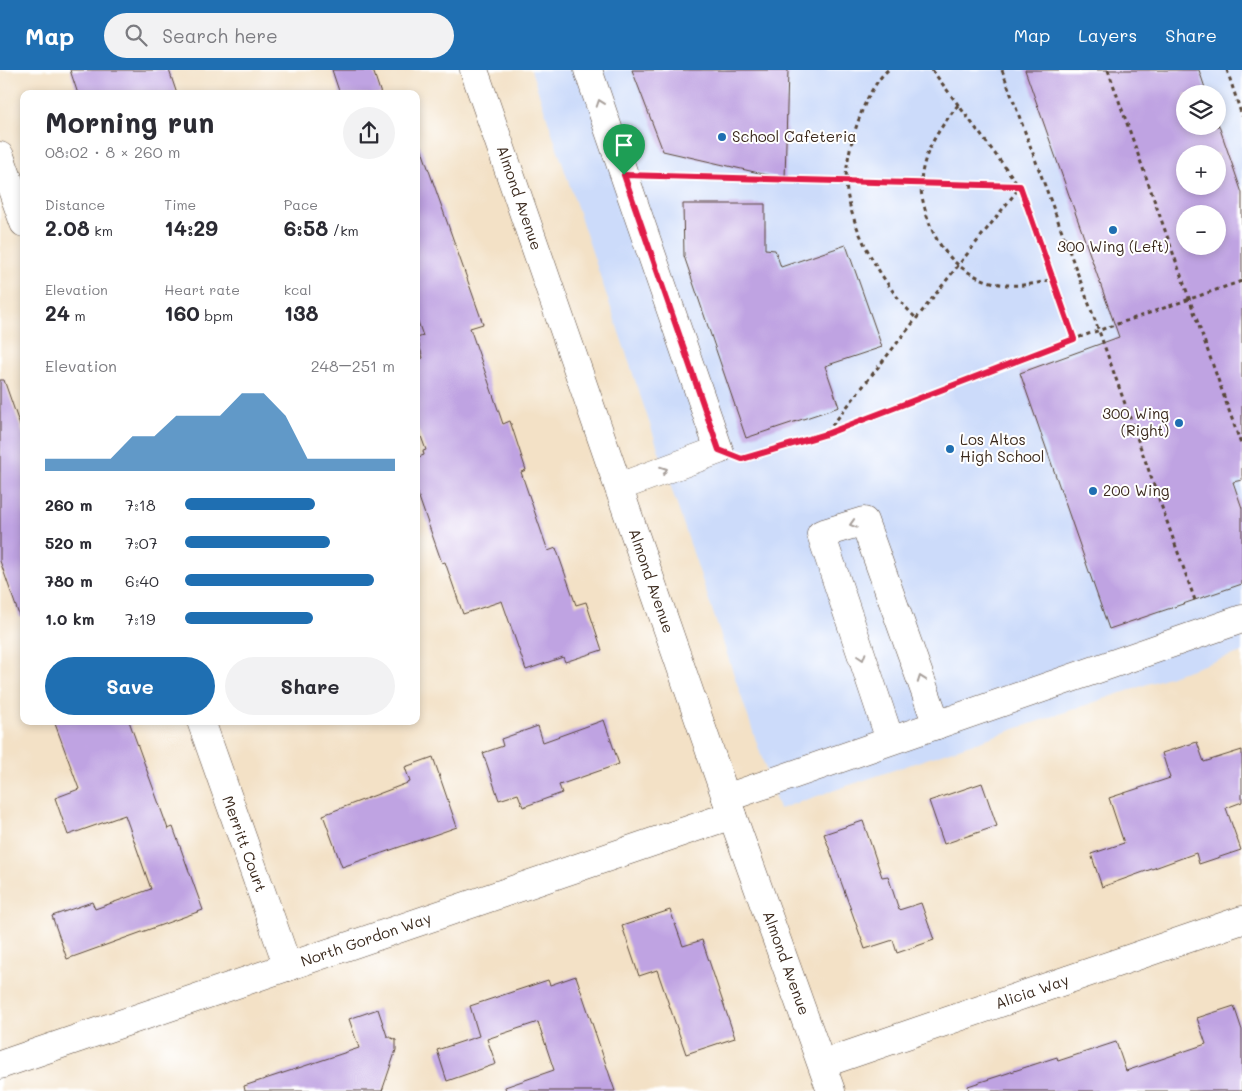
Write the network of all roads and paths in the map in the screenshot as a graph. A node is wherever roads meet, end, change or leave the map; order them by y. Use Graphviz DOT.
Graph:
graph roads {
  1 [pos="474,70"];
  2 [pos="588,70"];
  3 [pos="888,70"];
  4 [pos="932,70"];
  5 [pos="1002,70"];
  6 [pos="1108,70"];
  7 [pos="1227,70"];
  8 [pos="958,104"];
  9 [pos="1242,116"];
  10 [pos="0,156"];
  11 [pos="624,175"];
  12 [pos="846,181"];
  13 [pos="921,184"];
  14 [pos="1020,186"];
  15 [pos="20,211"];
  16 [pos="959,265"];
  17 [pos="1052,279"];
  18 [pos="1242,282"];
  19 [pos="1191,299"];
  20 [pos="917,319"];
  21 [pos="1099,331"];
  22 [pos="1074,339"];
  23 [pos="826,434"];
  24 [pos="1242,447"];
  25 [pos="719,450"];
  26 [pos="618,487"];
  27 [pos="1199,610"];
  28 [pos="1242,619"];
  29 [pos="202,725"];
  30 [pos="937,725"];
  31 [pos="890,740"];
  32 [pos="729,806"];
  33 [pos="1242,920"];
  34 [pos="288,967"];
  35 [pos="822,1064"];
  36 [pos="0,1065"];
  37 [pos="831,1091"];
  1 -- 26 [label="street, Almond Avenue"];
  11 -- 2 [label="street, one-way"];
  3 -- 12 [label="path"];
  4 -- 8 [label="path"];
  5 -- 21 [label="path"];
  6 -- 19 [label="path"];
  7 -- 9 [label="path"];
  8 -- 13 [label="path"];
  8 -- 14 [label="path"];
  10 -- 15 [label="street"];
  11 -- 12 [label="path"];
  11 -- 25 [label="street"];
  12 -- 13 [label="path"];
  12 -- 20 [label="path"];
  13 -- 14 [label="path"];
  13 -- 16 [label="path"];
  14 -- 16 [label="path"];
  14 -- 17 [label="path"];
  16 -- 17 [label="path"];
  16 -- 20 [label="path"];
  17 -- 22 [label="path"];
  18 -- 19 [label="path"];
  19 -- 21 [label="path"];
  19 -- 24 [label="path"];
  20 -- 23 [label="path"];
  21 -- 22 [label="path"];
  21 -- 27 [label="path"];
  22 -- 23 [label="path"];
  23 -- 25 [label="path"];
  26 -- 25 [label="street, one-way"];
  26 -- 32 [label="street, Almond Avenue"];
  28 -- 30 [label="street, North Gordon Way"];
  29 -- 34 [label="street, Merritt Court"];
  30 -- 31 [label="street, North Gordon Way"];
  30 -- 31 [label="street, one-way"];
  31 -- 32 [label="street, North Gordon Way"];
  32 -- 34 [label="street, North Gordon Way"];
  32 -- 35 [label="street, Almond Avenue"];
  33 -- 35 [label="street, Alicia Way"];
  34 -- 36 [label="street, North Gordon Way"];
  35 -- 37 [label="street, Almond Avenue"];
}
